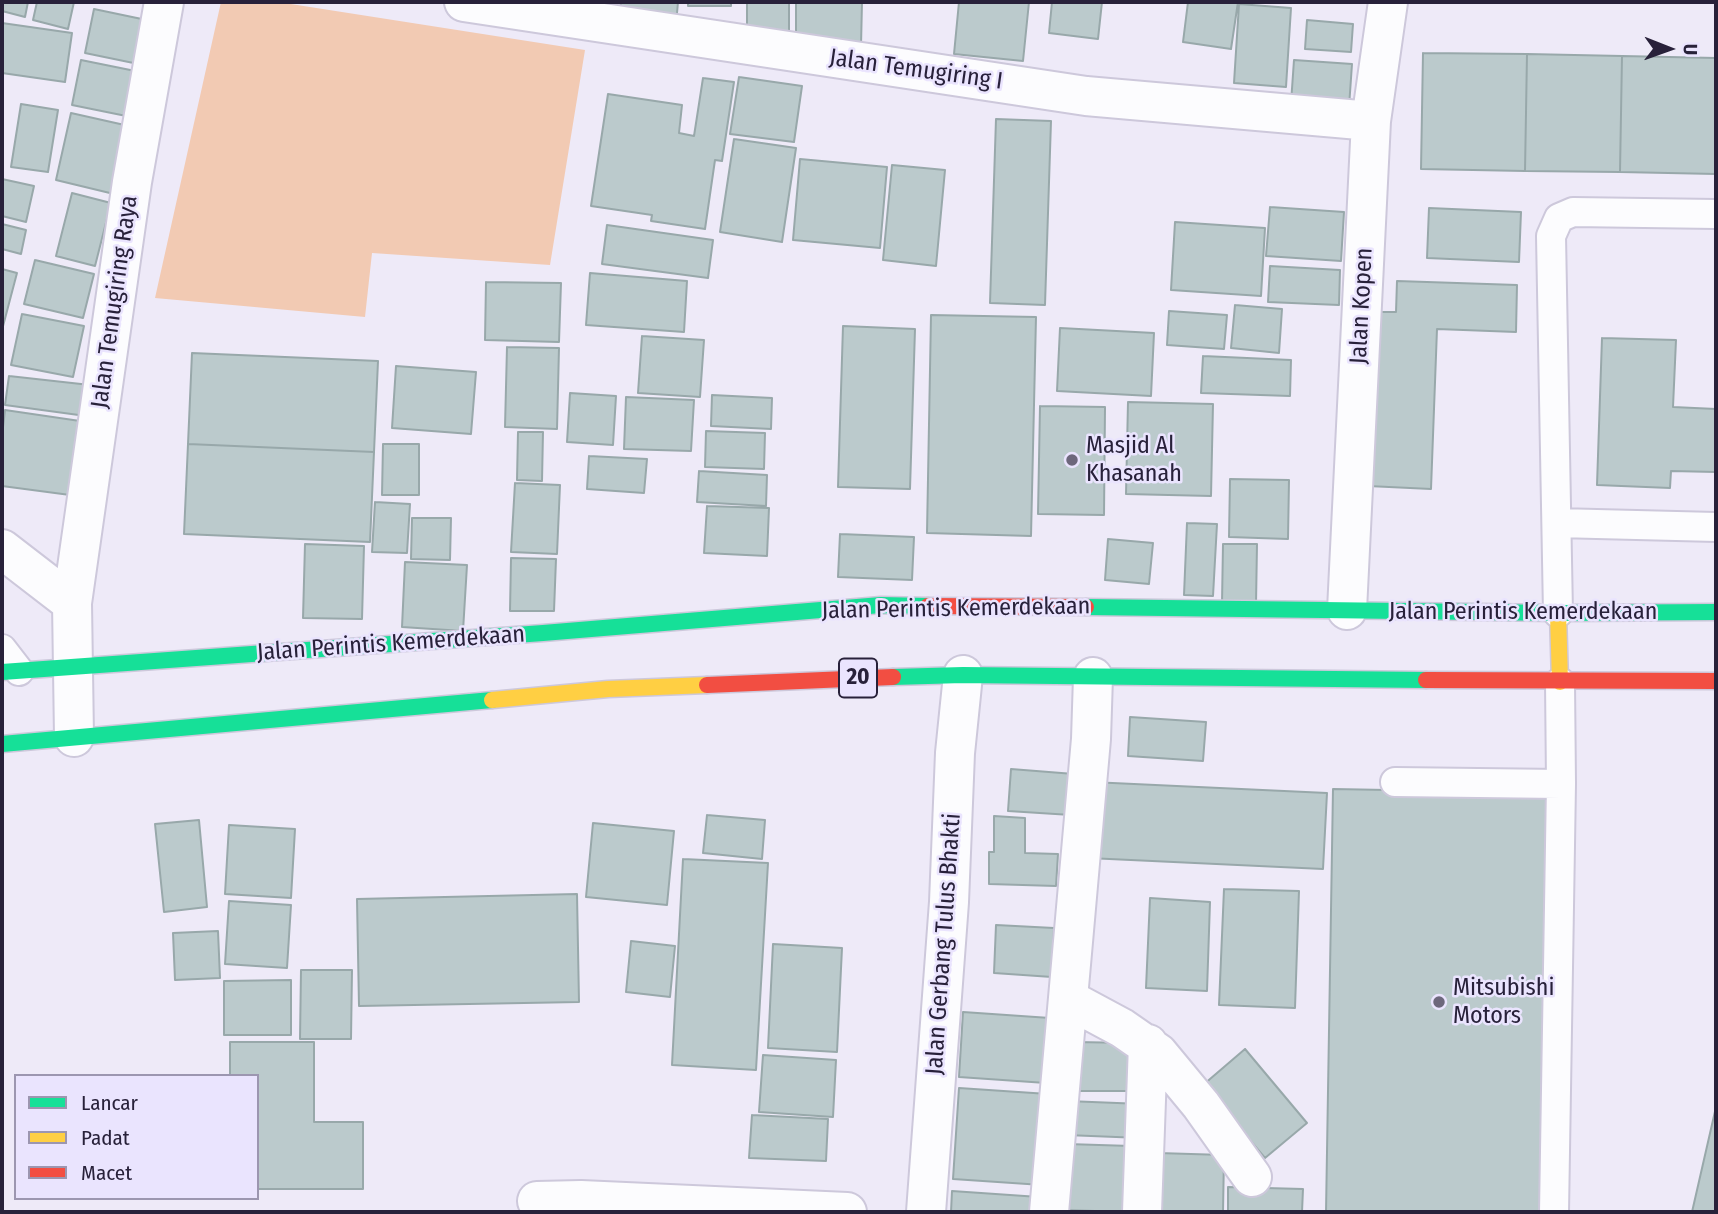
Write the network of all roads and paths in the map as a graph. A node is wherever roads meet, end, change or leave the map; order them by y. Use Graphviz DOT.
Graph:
graph roads {
  1 [pos="164,2"];
  2 [pos="464,2"];
  3 [pos="1388,2"];
  4 [pos="602,13"];
  5 [pos="1371,121"];
  6 [pos="1716,214"];
  7 [pos="1557,523"];
  8 [pos="1716,527"];
  9 [pos="2,549"];
  10 [pos="72,603"];
  11 [pos="1347,610"];
  12 [pos="1716,612"];
  13 [pos="1558,613"];
  14 [pos="2,649"];
  15 [pos="73,667"];
  16 [pos="10,672"];
  17 [pos="963,675"];
  18 [pos="1093,677"];
  19 [pos="1716,681"];
  20 [pos="1560,682"];
  21 [pos="74,737"];
  22 [pos="2,744"];
  23 [pos="1395,782"];
  24 [pos="1561,784"];
  25 [pos="1068,999"];
  26 [pos="1149,1044"];
  27 [pos="1252,1177"];
  28 [pos="537,1201"];
  29 [pos="847,1212"];
  30 [pos="926,1212"];
  31 [pos="1049,1212"];
  32 [pos="1142,1212"];
  33 [pos="1554,1212"];
  1 -- 10 [label="street, Jalan Temugiring Raya"];
  2 -- 4 [label="street, Jalan Temugiring I"];
  3 -- 5 [label="street, Jalan Kopen"];
  4 -- 5 [label="street, Jalan Temugiring I"];
  5 -- 11 [label="street, Jalan Kopen"];
  6 -- 7 [label="lane"];
  7 -- 8 [label="lane"];
  7 -- 13 [label="lane"];
  9 -- 10 [label="street"];
  10 -- 15 [label="street, Jalan Temugiring Raya"];
  11 -- 13 [label="highway, Jalan Perintis Kemerdekaan"];
  11 -- 15 [label="highway, Jalan Perintis Kemerdekaan"];
  12 -- 13 [label="highway, Jalan Perintis Kemerdekaan"];
  13 -- 20 [label="highway"];
  14 -- 16 [label="lane"];
  15 -- 16 [label="highway, Jalan Perintis Kemerdekaan"];
  15 -- 21 [label="street"];
  17 -- 18 [label="highway, 20"];
  17 -- 21 [label="highway, 20"];
  17 -- 30 [label="street, Jalan Gerbang Tulus Bhakti"];
  18 -- 20 [label="highway, 20"];
  18 -- 25 [label="street"];
  19 -- 20 [label="highway, 20"];
  20 -- 24 [label="lane"];
  21 -- 22 [label="highway, 20"];
  23 -- 24 [label="lane"];
  24 -- 33 [label="lane"];
  25 -- 26 [label="street"];
  25 -- 31 [label="street"];
  26 -- 27 [label="street"];
  26 -- 32 [label="street"];
  28 -- 29 [label="street"];
}
